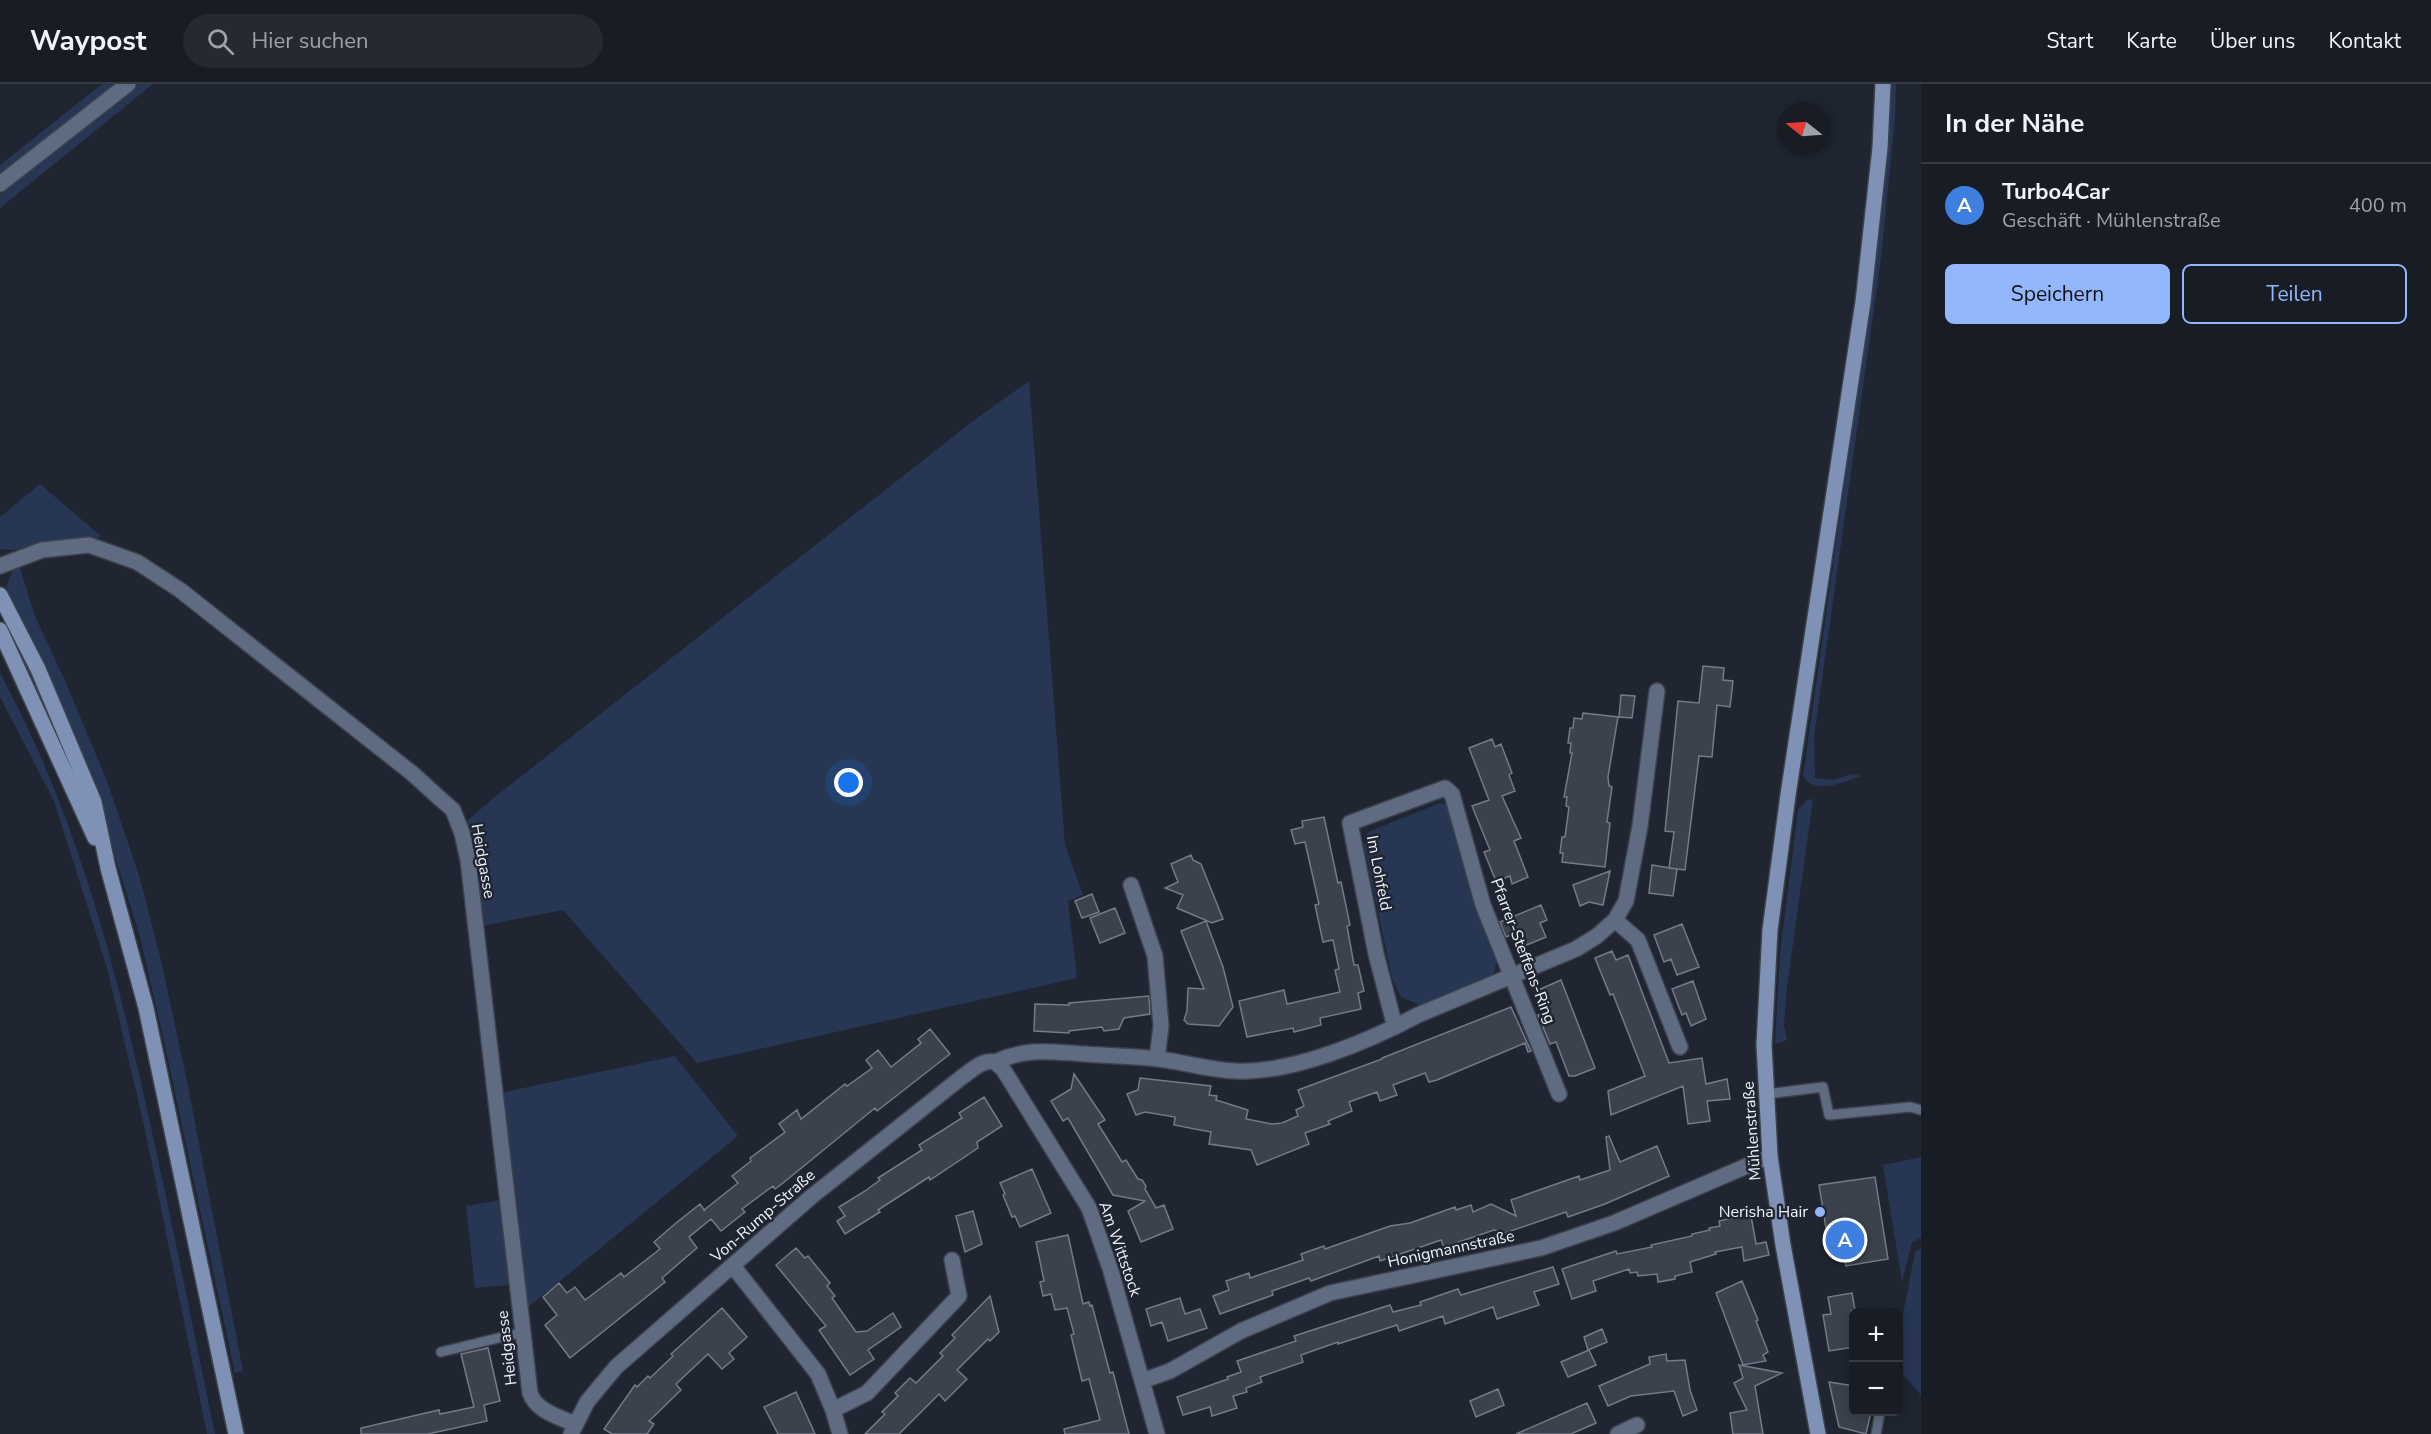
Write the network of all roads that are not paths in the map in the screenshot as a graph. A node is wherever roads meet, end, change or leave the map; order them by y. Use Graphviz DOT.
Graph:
graph roads {
  1 [pos="128,84"];
  2 [pos="1883,84"];
  3 [pos="0,184"];
  4 [pos="0,566"];
  5 [pos="0,595"];
  6 [pos="0,630"];
  7 [pos="1657,691"];
  8 [pos="1444,788"];
  9 [pos="108,868"];
  10 [pos="1131,885"];
  11 [pos="1615,920"];
  12 [pos="1512,977"];
  13 [pos="1395,1027"];
  14 [pos="1680,1047"];
  15 [pos="1157,1059"];
  16 [pos="996,1062"];
  17 [pos="1559,1094"];
  18 [pos="1767,1094"];
  19 [pos="1921,1110"];
  20 [pos="1770,1156"];
  21 [pos="952,1260"];
  22 [pos="733,1266"];
  23 [pos="523,1332"];
  24 [pos="441,1352"];
  25 [pos="1142,1381"];
  26 [pos="833,1410"];
  27 [pos="1879,1416"];
  28 [pos="1637,1425"];
  29 [pos="573,1429"];
  30 [pos="236,1434"];
  31 [pos="840,1434"];
  32 [pos="1157,1434"];
  33 [pos="1617,1434"];
  34 [pos="1818,1434"];
  35 [pos="1876,1434"];
  1 -- 3 [label="street"];
  2 -- 18 [label="main road, Mühlenstraße"];
  4 -- 23 [label="street, Heidgasse"];
  5 -- 9 [label="main road"];
  6 -- 9 [label="main road"];
  7 -- 11 [label="street"];
  8 -- 12 [label="street, Pfarrer-Steffens-Ring"];
  8 -- 13 [label="street, Im Lohfeld"];
  9 -- 30 [label="main road"];
  10 -- 15 [label="street"];
  11 -- 12 [label="street"];
  11 -- 14 [label="street"];
  12 -- 13 [label="street"];
  12 -- 17 [label="street, Pfarrer-Steffens-Ring"];
  13 -- 15 [label="street"];
  15 -- 16 [label="street"];
  16 -- 22 [label="street, Von-Rump-Straße"];
  16 -- 25 [label="street, Am Wittstock"];
  18 -- 19 [label="lane"];
  18 -- 20 [label="main road, Mühlenstraße"];
  20 -- 25 [label="street, Honigmannstraße"];
  20 -- 34 [label="main road, Mühlenstraße"];
  21 -- 26 [label="street"];
  22 -- 26 [label="street"];
  22 -- 29 [label="street, Von-Rump-Straße"];
  23 -- 24 [label="lane"];
  23 -- 29 [label="street, Heidgasse"];
  25 -- 32 [label="street, Am Wittstock"];
  26 -- 31 [label="street"];
  27 -- 35 [label="lane"];
  28 -- 33 [label="street"];
}
